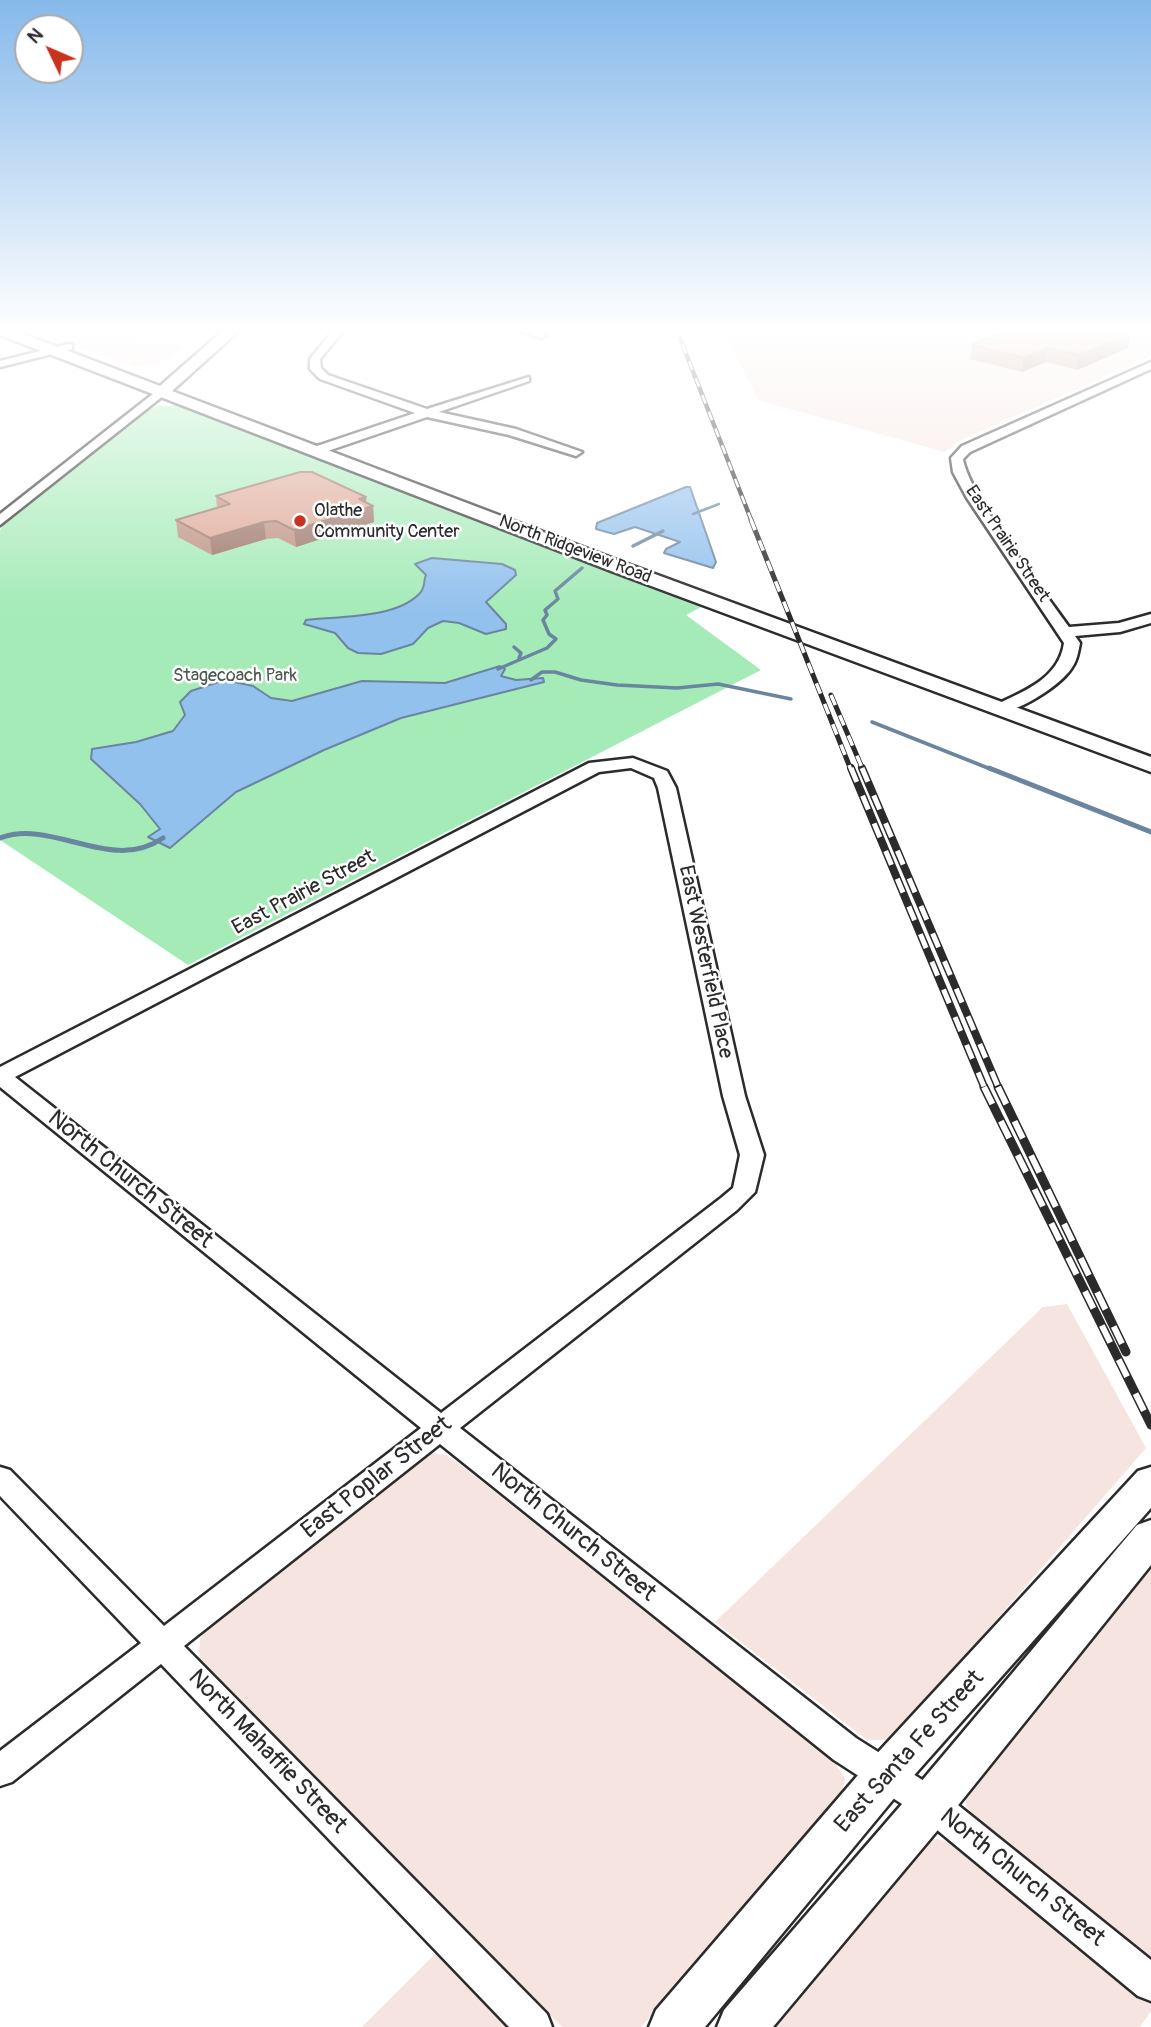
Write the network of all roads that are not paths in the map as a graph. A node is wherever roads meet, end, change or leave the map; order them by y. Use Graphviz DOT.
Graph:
graph roads {
  1 [pos="111,423"];
  2 [pos="116,423"];
  3 [pos="256,423"];
  4 [pos="403,423"];
  5 [pos="469,423"];
  6 [pos="1024,423"];
  7 [pos="323,448"];
  8 [pos="576,452"];
  9 [pos="0,506"];
  10 [pos="0,521"];
  11 [pos="1151,618"];
  12 [pos="1067,632"];
  13 [pos="1007,705"];
  14 [pos="1151,753"];
  15 [pos="633,763"];
  16 [pos="1151,765"];
  17 [pos="0,1076"];
  18 [pos="748,1180"];
  19 [pos="441,1427"];
  20 [pos="0,1478"];
  21 [pos="1151,1482"];
  22 [pos="1151,1536"];
  23 [pos="163,1645"];
  24 [pos="0,1771"];
  25 [pos="886,1774"];
  26 [pos="931,1804"];
  27 [pos="1151,1983"];
  28 [pos="534,2027"];
  29 [pos="673,2027"];
  30 [pos="741,2027"];
  1 -- 9 [label="street"];
  2 -- 10 [label="street"];
  3 -- 7 [label="main road, North Ridgeview Road"];
  4 -- 7 [label="street"];
  5 -- 8 [label="street"];
  6 -- 12 [label="street, East Prairie Street"];
  7 -- 13 [label="main road, North Ridgeview Road"];
  11 -- 12 [label="street"];
  12 -- 13 [label="street"];
  13 -- 14 [label="main road, North Ridgeview Road"];
  13 -- 16 [label="main road, North Ridgeview Road"];
  15 -- 17 [label="street, East Prairie Street"];
  15 -- 18 [label="street, East Westerfield Place"];
  17 -- 19 [label="street, North Church Street"];
  18 -- 19 [label="street, East Poplar Street"];
  19 -- 23 [label="street, East Poplar Street"];
  19 -- 25 [label="street, North Church Street"];
  20 -- 23 [label="street, North Mahaffie Street"];
  21 -- 25 [label="main road, East Santa Fe Street"];
  22 -- 26 [label="main road, East Santa Fe Street"];
  23 -- 24 [label="street, East Poplar Street"];
  23 -- 28 [label="street, North Mahaffie Street"];
  25 -- 26 [label="street, North Church Street"];
  25 -- 29 [label="main road, East Santa Fe Street"];
  26 -- 27 [label="street, North Church Street"];
  26 -- 30 [label="main road, East Santa Fe Street"];
}
